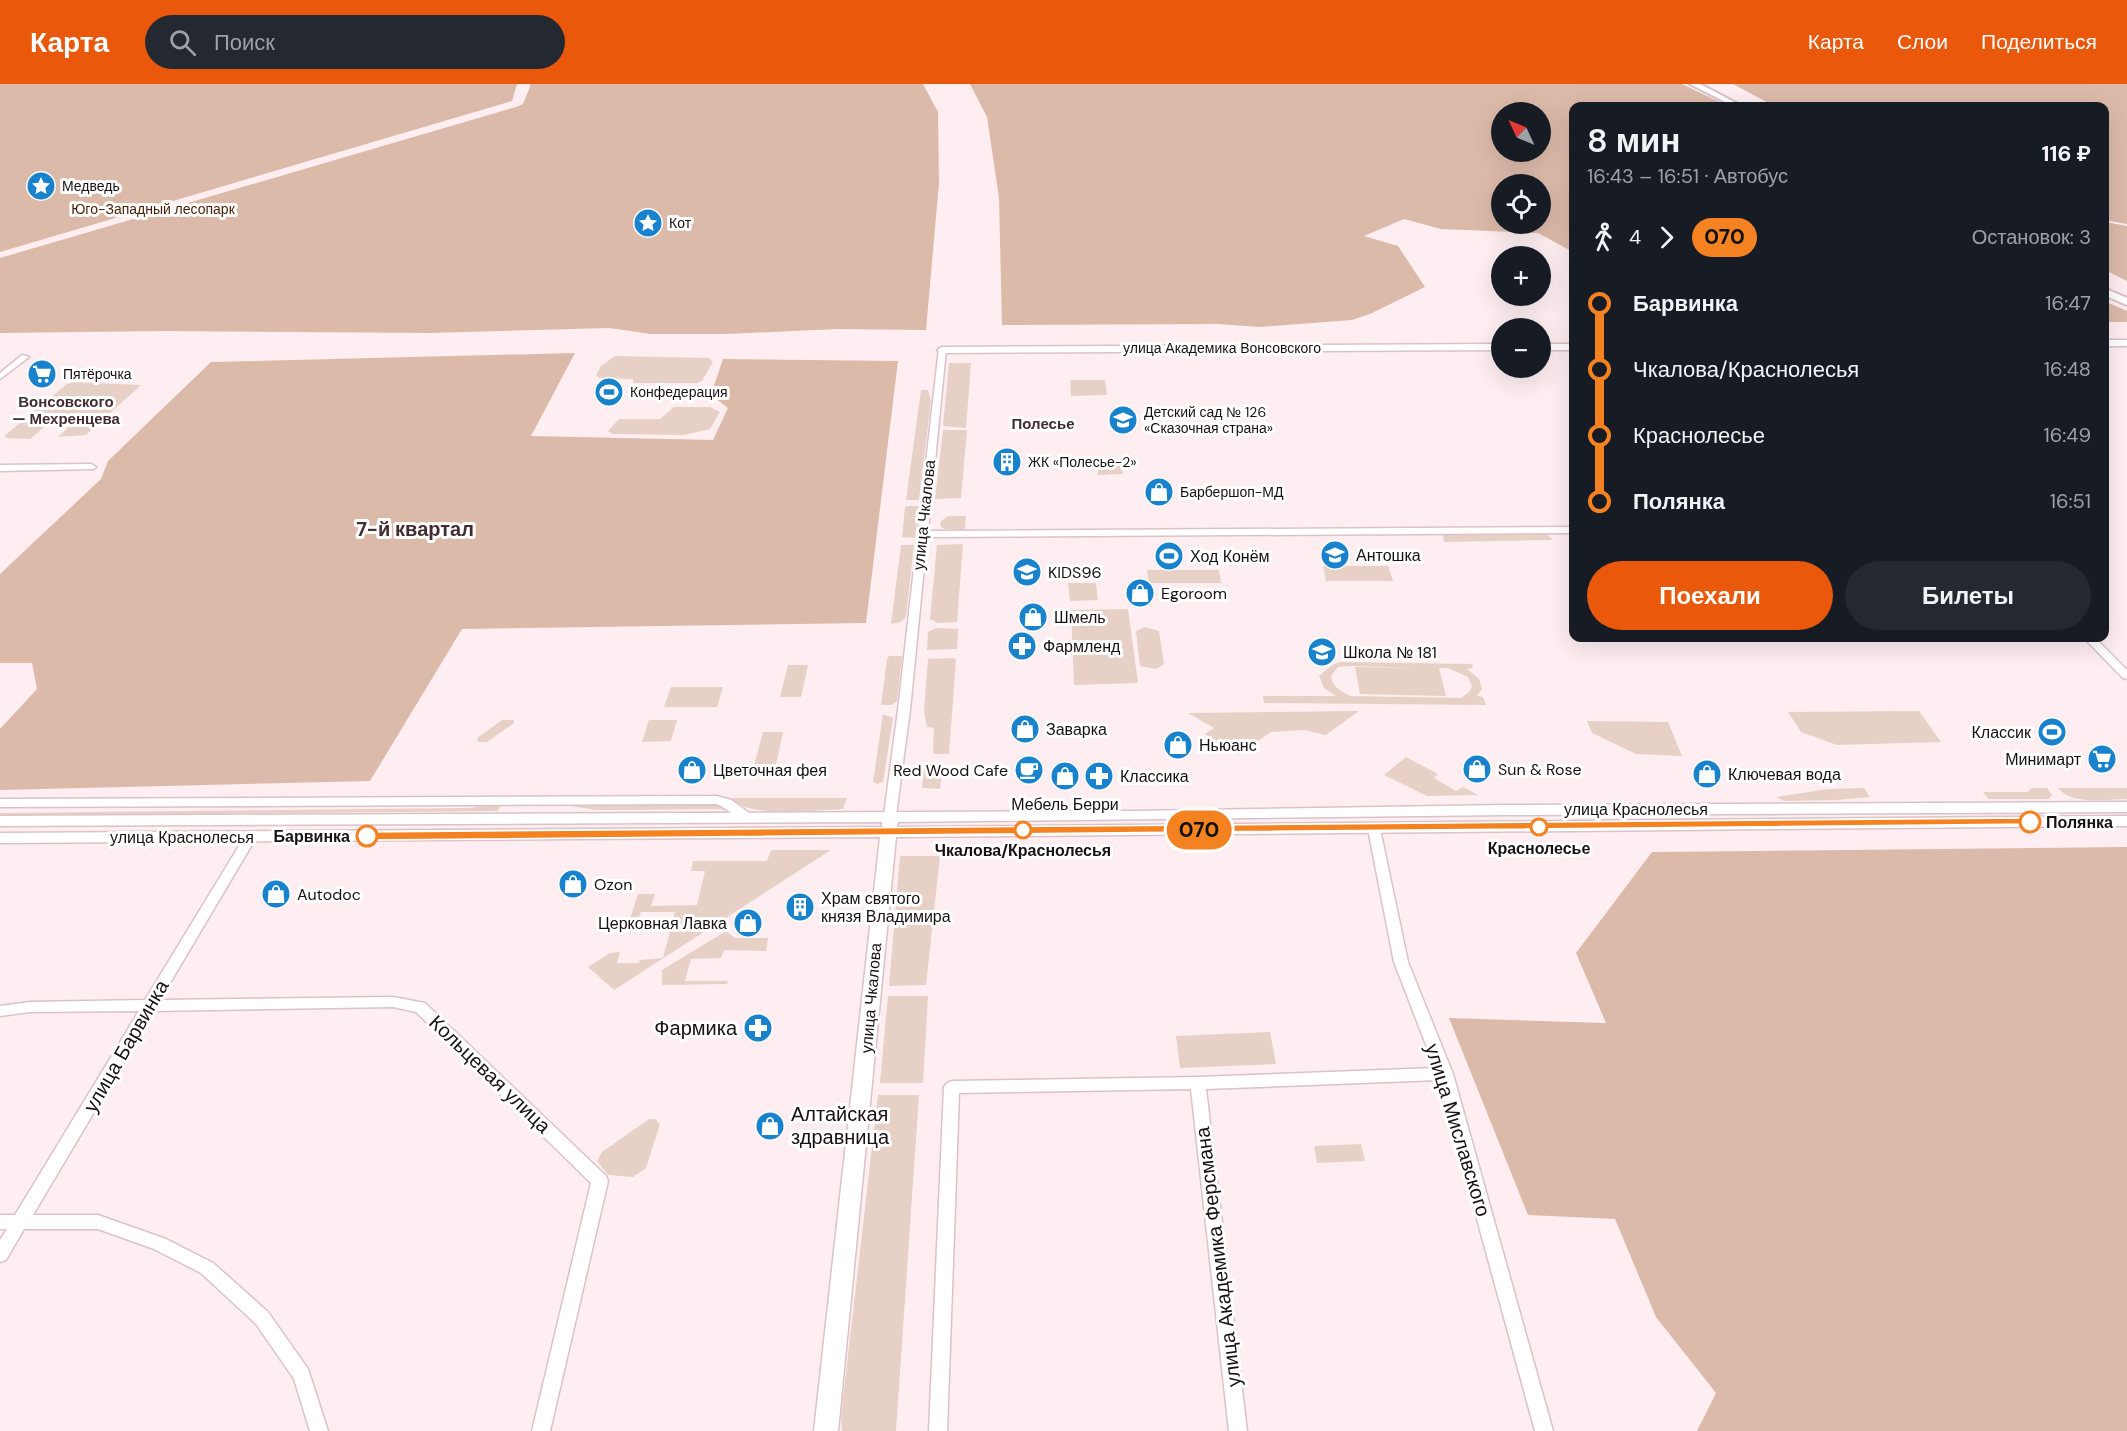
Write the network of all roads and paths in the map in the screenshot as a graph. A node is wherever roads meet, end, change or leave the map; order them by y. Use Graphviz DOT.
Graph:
graph roads {
  1 [pos="1694,84"];
  2 [pos="1730,102"];
  3 [pos="2109,293"];
  4 [pos="2127,302"];
  5 [pos="2127,343"];
  6 [pos="2109,344"];
  7 [pos="1491,347"];
  8 [pos="1551,347"];
  9 [pos="1569,347"];
  10 [pos="942,350"];
  11 [pos="25,357"];
  12 [pos="0,377"];
  13 [pos="91,467"];
  14 [pos="0,468"];
  15 [pos="1569,530"];
  16 [pos="922,534"];
  17 [pos="2093,642"];
  18 [pos="2127,676"];
  19 [pos="0,803"];
  20 [pos="2127,807"];
  21 [pos="1506,810"];
  22 [pos="748,818"];
  23 [pos="0,821"];
  24 [pos="2127,821"];
  25 [pos="890,824"];
  26 [pos="1512,827"];
  27 [pos="1374,829"];
  28 [pos="251,837"];
  29 [pos="0,838"];
  30 [pos="149,1006"];
  31 [pos="0,1011"];
  32 [pos="1445,1074"];
  33 [pos="1198,1083"];
  34 [pos="20,1220"];
  35 [pos="0,1221"];
  36 [pos="0,1255"];
  37 [pos="319,1431"];
  38 [pos="541,1431"];
  39 [pos="826,1431"];
  40 [pos="938,1431"];
  41 [pos="1238,1431"];
  42 [pos="1544,1431"];
  1 -- 2 [label="main road"];
  3 -- 4 [label="main road"];
  5 -- 6 [label="street"];
  7 -- 10 [label="street, улица Академика Вонсовского"];
  8 -- 9 [label="street"];
  10 -- 16 [label="street, улица Чкалова"];
  11 -- 12 [label="street"];
  13 -- 14 [label="street"];
  15 -- 16 [label="street"];
  16 -- 25 [label="street, улица Чкалова"];
  17 -- 18 [label="street"];
  19 -- 22 [label="street, улица Краснолесья"];
  20 -- 21 [label="street, улица Краснолесья"];
  21 -- 25 [label="street, улица Краснолесья"];
  21 -- 26 [label="street"];
  22 -- 23 [label="street, улица Краснолесья"];
  22 -- 25 [label="street, улица Краснолесья"];
  24 -- 26 [label="street, улица Краснолесья"];
  25 -- 27 [label="street, улица Краснолесья"];
  25 -- 28 [label="street, улица Краснолесья"];
  25 -- 39 [label="street, улица Чкалова"];
  26 -- 27 [label="street, улица Краснолесья"];
  27 -- 32 [label="street, улица Миславского"];
  28 -- 29 [label="street, улица Краснолесья"];
  28 -- 30 [label="street, улица Барвинка"];
  30 -- 31 [label="street, Кольцевая улица"];
  30 -- 34 [label="street, улица Барвинка"];
  30 -- 38 [label="street, Кольцевая улица"];
  32 -- 33 [label="street"];
  32 -- 42 [label="street, улица Миславского"];
  33 -- 40 [label="street"];
  33 -- 41 [label="street, улица Академика Ферсмана"];
  34 -- 35 [label="street"];
  34 -- 36 [label="street, улица Барвинка"];
  34 -- 37 [label="street"];
}
